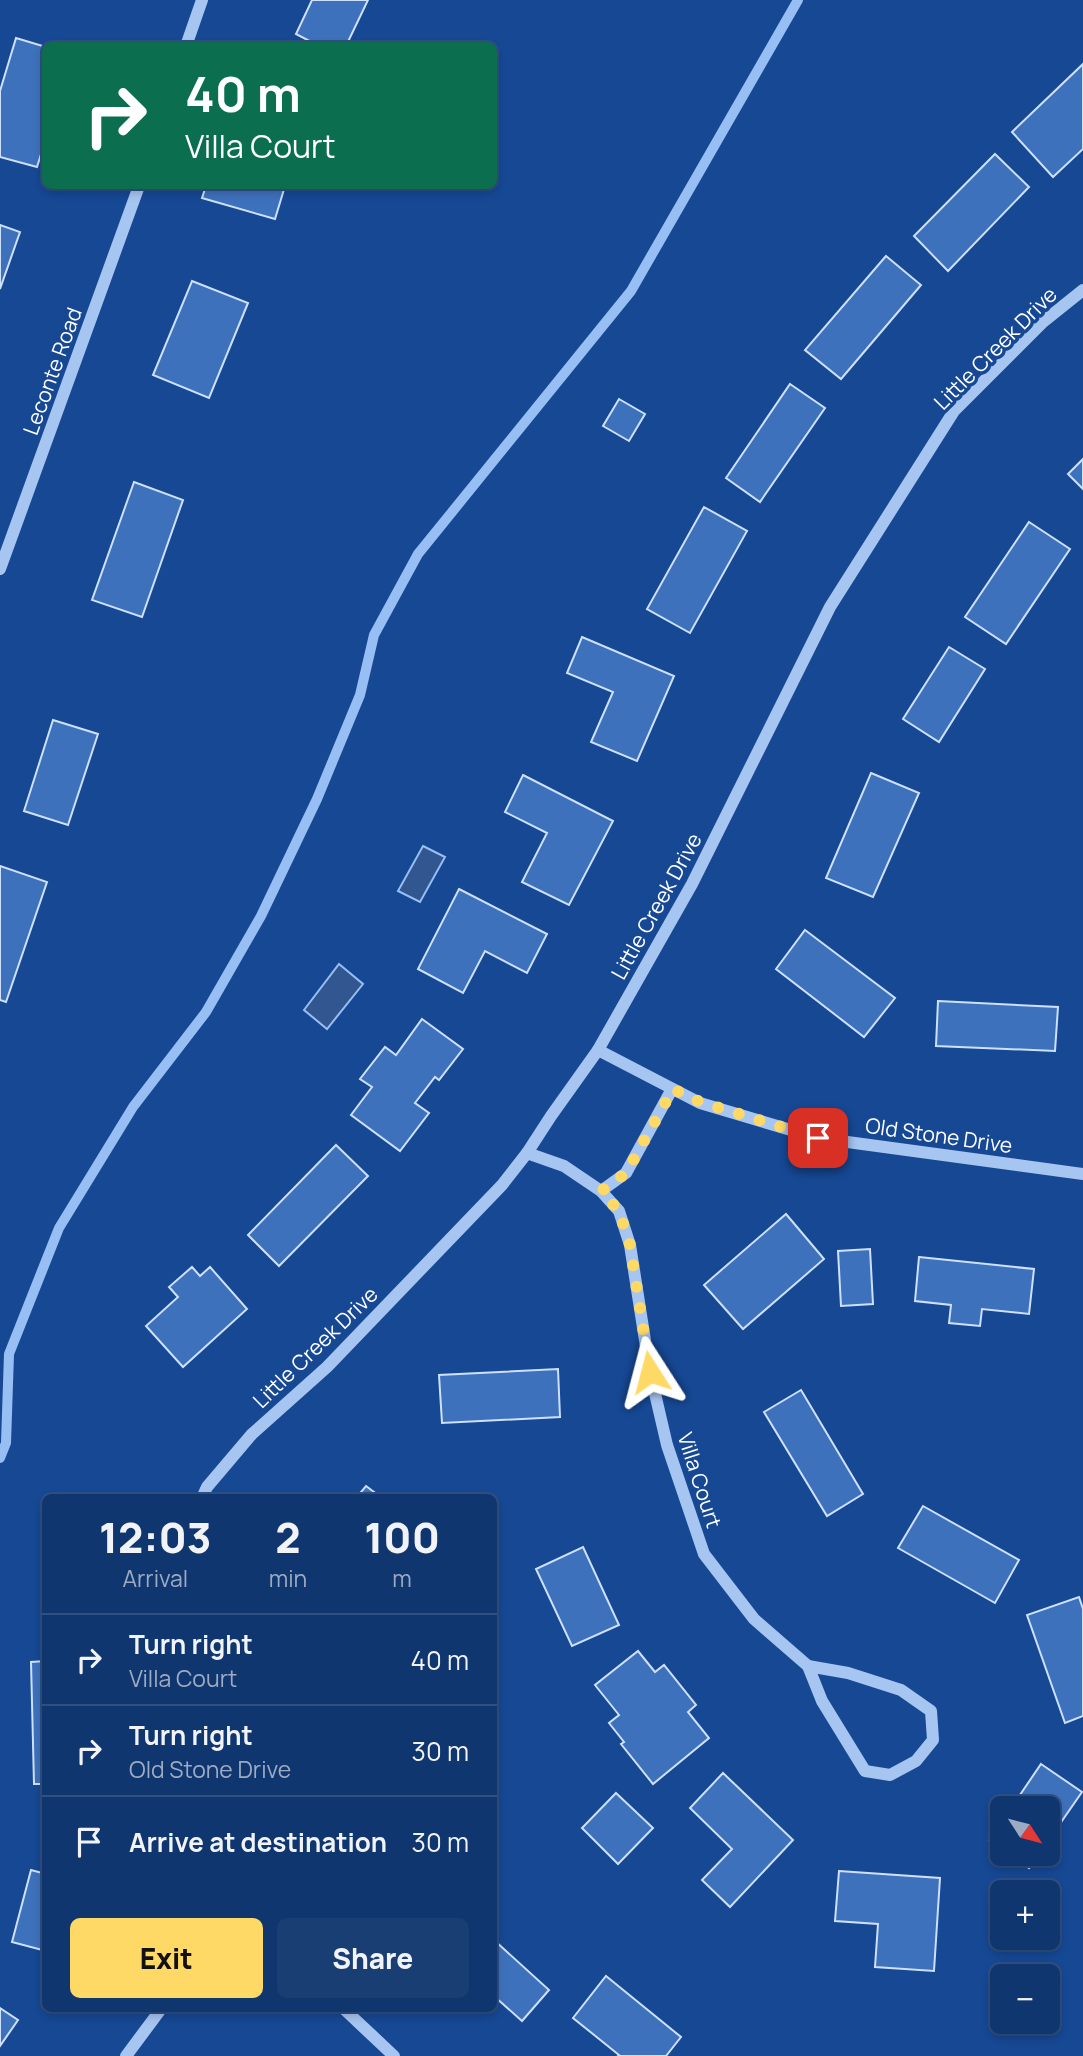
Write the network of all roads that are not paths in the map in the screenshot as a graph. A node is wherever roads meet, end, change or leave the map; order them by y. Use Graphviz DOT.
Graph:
graph roads {
  1 [pos="202,0"];
  2 [pos="187,42"];
  3 [pos="138,189"];
  4 [pos="1083,290"];
  5 [pos="0,569"];
  6 [pos="598,1050"];
  7 [pos="673,1089"];
  8 [pos="527,1153"];
  9 [pos="1081,1173"];
  10 [pos="601,1191"];
  11 [pos="204,1494"];
  12 [pos="808,1666"];
  13 [pos="159,2012"];
  14 [pos="347,2012"];
  15 [pos="126,2056"];
  16 [pos="394,2056"];
  1 -- 2 [label="street"];
  3 -- 5 [label="street, Leconte Road"];
  4 -- 6 [label="street, Little Creek Drive"];
  6 -- 7 [label="street, Old Stone Drive"];
  6 -- 8 [label="street, Little Creek Drive"];
  7 -- 9 [label="street, Old Stone Drive"];
  7 -- 10 [label="street"];
  8 -- 10 [label="street, Villa Court"];
  8 -- 11 [label="street, Little Creek Drive"];
  10 -- 12 [label="street, Villa Court"];
  12 -- 12 [label="street, Villa Court"];
  13 -- 15 [label="street"];
  14 -- 16 [label="street"];
}
